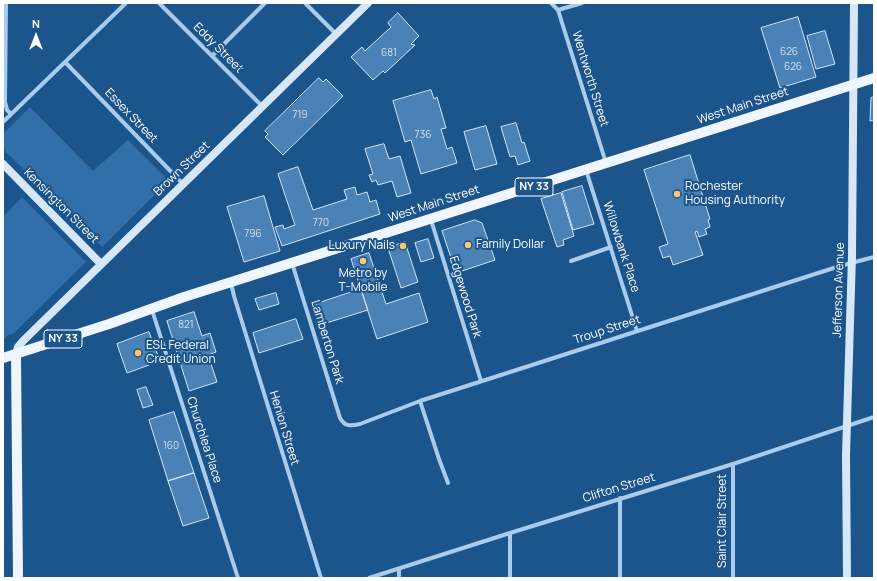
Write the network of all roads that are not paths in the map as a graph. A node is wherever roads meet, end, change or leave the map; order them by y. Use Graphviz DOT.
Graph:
graph roads {
  1 [pos="6,3"];
  2 [pos="126,3"];
  3 [pos="159,3"];
  4 [pos="265,3"];
  5 [pos="305,3"];
  6 [pos="368,3"];
  7 [pos="551,3"];
  8 [pos="582,3"];
  9 [pos="854,3"];
  10 [pos="558,10"];
  11 [pos="336,34"];
  12 [pos="212,56"];
  13 [pos="65,62"];
  14 [pos="874,78"];
  15 [pos="854,84"];
  16 [pos="262,106"];
  17 [pos="11,114"];
  18 [pos="3,122"];
  19 [pos="3,164"];
  20 [pos="606,164"];
  21 [pos="586,170"];
  22 [pos="183,184"];
  23 [pos="430,219"];
  24 [pos="611,247"];
  25 [pos="874,257"];
  26 [pos="571,261"];
  27 [pos="292,263"];
  28 [pos="852,263"];
  29 [pos="101,264"];
  30 [pos="231,282"];
  31 [pos="151,309"];
  32 [pos="638,331"];
  33 [pos="16,354"];
  34 [pos="3,358"];
  35 [pos="481,381"];
  36 [pos="420,401"];
  37 [pos="874,417"];
  38 [pos="347,425"];
  39 [pos="847,425"];
  40 [pos="733,464"];
  41 [pos="448,483"];
  42 [pos="620,498"];
  43 [pos="510,533"];
  44 [pos="399,569"];
  45 [pos="18,578"];
  46 [pos="238,578"];
  47 [pos="321,578"];
  48 [pos="369,578"];
  49 [pos="399,578"];
  50 [pos="510,578"];
  51 [pos="620,578"];
  52 [pos="734,578"];
  53 [pos="847,578"];
  1 -- 17 [label="street"];
  2 -- 13 [label="street"];
  3 -- 12 [label="street, Eddy Street"];
  4 -- 12 [label="street"];
  5 -- 11 [label="street"];
  6 -- 11 [label="main road, Brown Street"];
  7 -- 10 [label="street, Wentworth Street"];
  8 -- 10 [label="street"];
  9 -- 15 [label="main road, Jefferson Avenue"];
  10 -- 20 [label="street, Wentworth Street"];
  11 -- 16 [label="main road, Brown Street"];
  12 -- 16 [label="street, Eddy Street"];
  13 -- 17 [label="street"];
  13 -- 22 [label="street, Essex Street"];
  14 -- 15 [label="main road, West Main Street / NY 33"];
  15 -- 20 [label="main road, West Main Street / NY 33"];
  15 -- 28 [label="main road, Jefferson Avenue"];
  16 -- 22 [label="main road, Brown Street"];
  17 -- 18 [label="street"];
  19 -- 29 [label="main road, Kensington Street"];
  20 -- 21 [label="main road, West Main Street / NY 33"];
  21 -- 23 [label="main road, West Main Street / NY 33"];
  21 -- 24 [label="street, Willowbank Place"];
  22 -- 29 [label="main road, Brown Street"];
  23 -- 27 [label="main road, West Main Street / NY 33"];
  23 -- 35 [label="street, Edgewood Park"];
  24 -- 26 [label="street"];
  24 -- 32 [label="street, Willowbank Place"];
  25 -- 28 [label="street, Troup Street"];
  27 -- 30 [label="main road, West Main Street / NY 33"];
  27 -- 38 [label="street, Lamberton Park"];
  28 -- 32 [label="street, Troup Street"];
  28 -- 39 [label="main road, Jefferson Avenue"];
  29 -- 33 [label="main road, Brown Street"];
  30 -- 31 [label="main road, West Main Street / NY 33"];
  30 -- 47 [label="street, Henion Street"];
  31 -- 33 [label="main road, West Main Street / NY 33"];
  31 -- 46 [label="street, Churchlea Place"];
  32 -- 35 [label="street, Troup Street"];
  33 -- 34 [label="main road, West Main Street / NY 33"];
  33 -- 45 [label="main road"];
  35 -- 36 [label="street, Troup Street"];
  36 -- 38 [label="street, Troup Street"];
  36 -- 41 [label="street"];
  37 -- 39 [label="street, Clifton Street"];
  39 -- 40 [label="street, Clifton Street"];
  39 -- 53 [label="main road, Jefferson Avenue"];
  40 -- 42 [label="street, Clifton Street"];
  40 -- 52 [label="street, Saint Clair Street"];
  42 -- 43 [label="street, Clifton Street"];
  42 -- 51 [label="street"];
  43 -- 44 [label="street, Clifton Street"];
  43 -- 50 [label="street"];
  44 -- 48 [label="street, Clifton Street"];
  44 -- 49 [label="street"];
}
